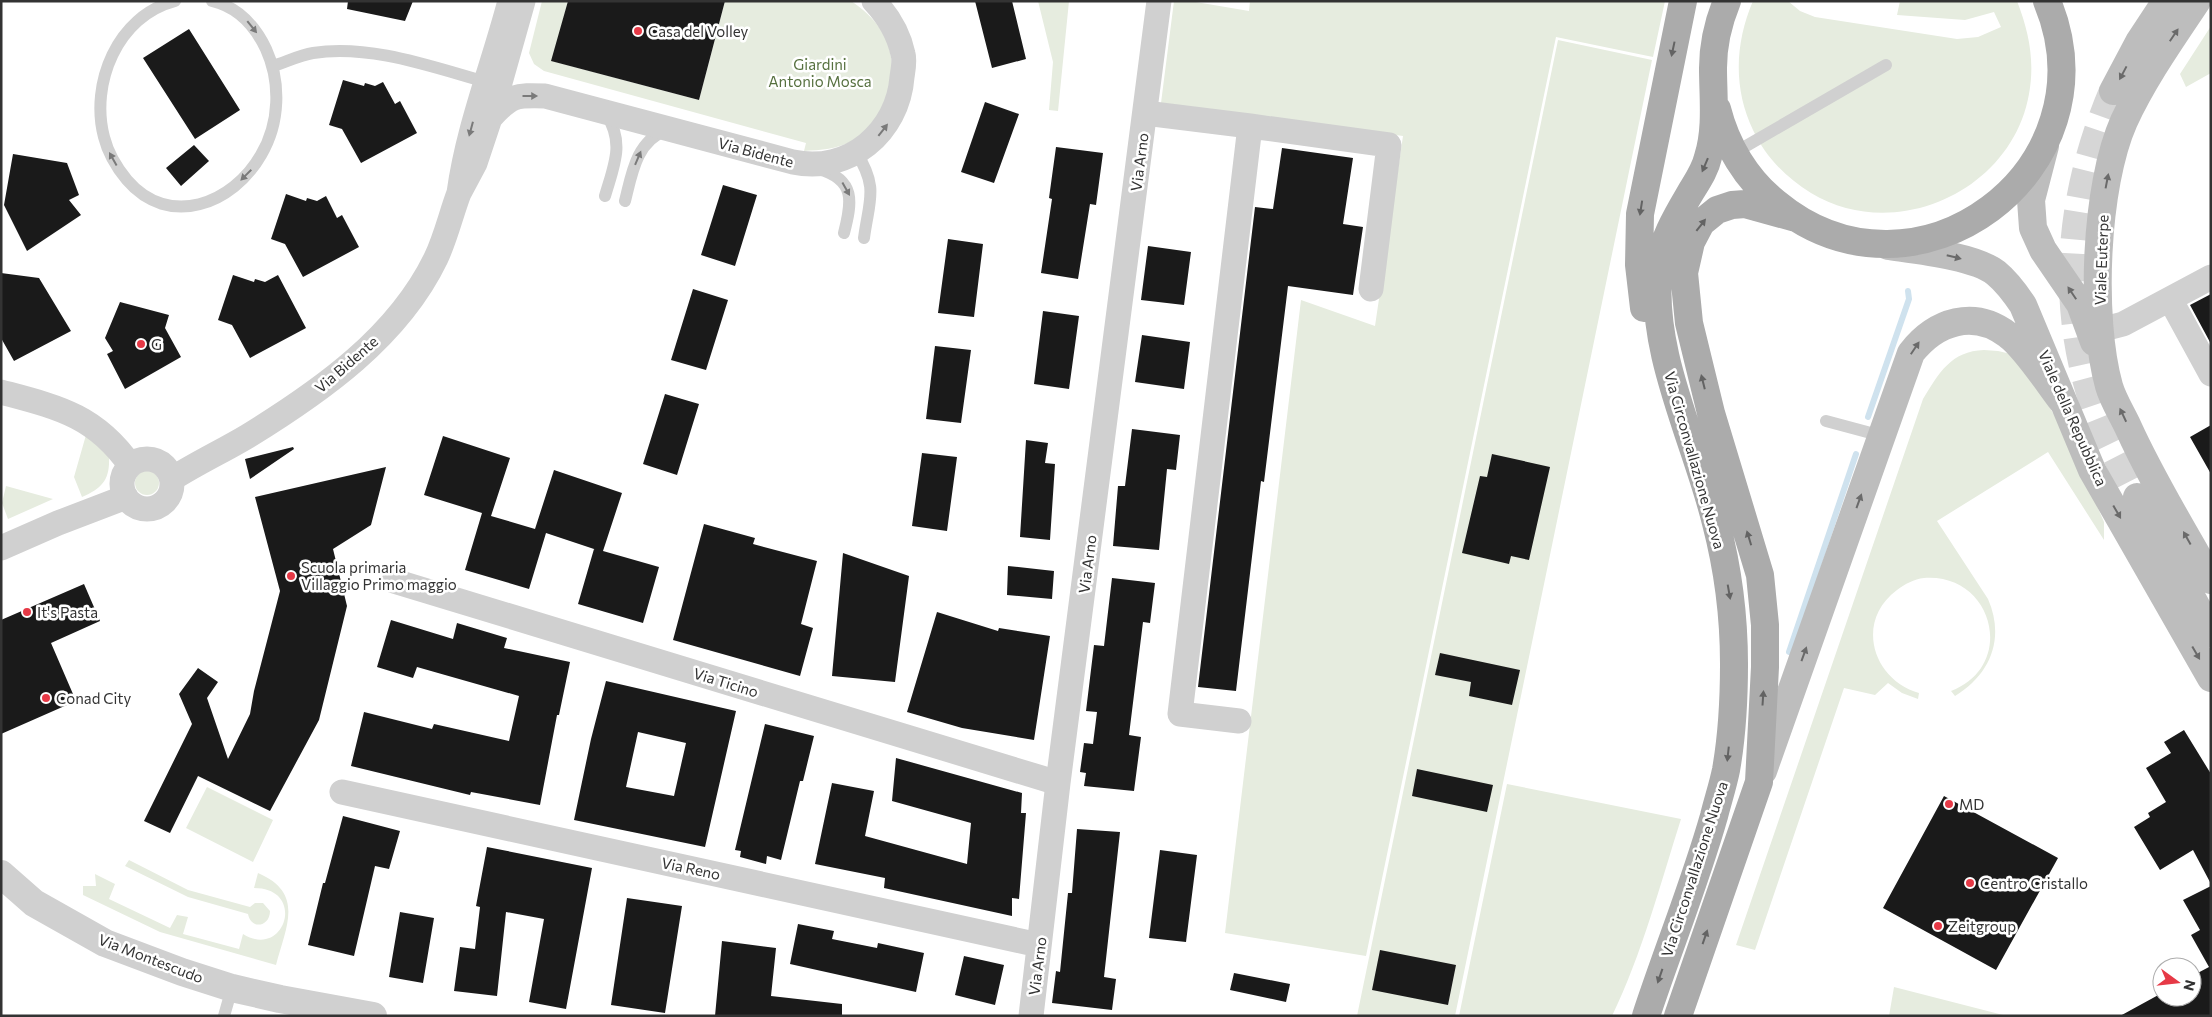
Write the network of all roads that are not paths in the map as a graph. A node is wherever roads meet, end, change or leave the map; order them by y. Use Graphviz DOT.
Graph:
graph roads {
  1 [pos="174,1"];
  2 [pos="212,1"];
  3 [pos="510,1"];
  4 [pos="523,1"];
  5 [pos="874,1"];
  6 [pos="1159,1"];
  7 [pos="1683,1"];
  8 [pos="1727,1"];
  9 [pos="2166,1"];
  10 [pos="2197,1"];
  11 [pos="2052,7"];
  12 [pos="1886,65"];
  13 [pos="273,66"];
  14 [pos="486,82"];
  15 [pos="1713,82"];
  16 [pos="2113,91"];
  17 [pos="603,110"];
  18 [pos="1145,112"];
  19 [pos="490,118"];
  20 [pos="1250,126"];
  21 [pos="670,128"];
  22 [pos="2047,138"];
  23 [pos="856,152"];
  24 [pos="1734,153"];
  25 [pos="810,166"];
  26 [pos="459,193"];
  27 [pos="605,196"];
  28 [pos="624,202"];
  29 [pos="1796,218"];
  30 [pos="844,233"];
  31 [pos="864,238"];
  32 [pos="1872,243"];
  33 [pos="2211,277"];
  34 [pos="1371,289"];
  35 [pos="2170,299"];
  36 [pos="2100,330"];
  37 [pos="2211,374"];
  38 [pos="2109,386"];
  39 [pos="1,392"];
  40 [pos="1675,393"];
  41 [pos="2062,401"];
  42 [pos="1826,421"];
  43 [pos="1882,436"];
  44 [pos="130,465"];
  45 [pos="172,479"];
  46 [pos="126,497"];
  47 [pos="2137,497"];
  48 [pos="1,548"];
  49 [pos="2211,580"];
  50 [pos="394,581"];
  51 [pos="2211,633"];
  52 [pos="2211,678"];
  53 [pos="1238,721"];
  54 [pos="1759,782"];
  55 [pos="1058,783"];
  56 [pos="342,792"];
  57 [pos="1,874"];
  58 [pos="1039,945"];
  59 [pos="232,988"];
  60 [pos="322,1011"];
  61 [pos="1646,1015"];
  62 [pos="224,1016"];
  63 [pos="373,1016"];
  64 [pos="1031,1016"];
  65 [pos="1678,1016"];
  13 -- 1 [label="lane, one-way"];
  2 -- 13 [label="lane, one-way"];
  3 -- 14 [label="street, Via Bidente"];
  4 -- 19 [label="street, Via Bidente"];
  23 -- 5 [label="street, Via Bidente, one-way"];
  6 -- 18 [label="street, Via Arno"];
  7 -- 40 [label="main road, one-way"];
  8 -- 15 [label="main road, Via Circonvallazione Nuova"];
  9 -- 16 [label="main road, one-way"];
  36 -- 10 [label="main road, Viale Euterpe, one-way"];
  11 -- 22 [label="main road, Via Circonvallazione Nuova"];
  12 -- 24 [label="lane"];
  13 -- 14 [label="lane"];
  14 -- 26 [label="street, Via Bidente, one-way"];
  15 -- 24 [label="main road, Via Circonvallazione Nuova"];
  15 -- 40 [label="main road, Via Circonvallazione Nuova, one-way"];
  19 -- 17 [label="street, Via Bidente, one-way"];
  17 -- 21 [label="street, Via Bidente"];
  17 -- 27 [label="lane"];
  18 -- 20 [label="street, Via Arno"];
  18 -- 55 [label="street, Via Arno"];
  19 -- 26 [label="street, Via Bidente"];
  20 -- 34 [label="street, Via Arno"];
  20 -- 53 [label="street"];
  21 -- 25 [label="street, Via Bidente"];
  28 -- 21 [label="lane, one-way"];
  22 -- 32 [label="main road, Via Circonvallazione Nuova"];
  38 -- 22 [label="main road, one-way"];
  23 -- 25 [label="street, Via Bidente"];
  23 -- 31 [label="lane"];
  24 -- 29 [label="main road, Via Circonvallazione Nuova"];
  25 -- 30 [label="lane, one-way"];
  26 -- 45 [label="street, Via Bidente"];
  29 -- 32 [label="main road, Via Circonvallazione Nuova"];
  54 -- 29 [label="main road, Via Circonvallazione Nuova, one-way"];
  32 -- 41 [label="main road, Viale della Repubblica, one-way"];
  33 -- 35 [label="street"];
  35 -- 36 [label="street"];
  35 -- 37 [label="street"];
  36 -- 38 [label="main road, Viale Euterpe"];
  49 -- 38 [label="main road, Viale Euterpe, one-way"];
  39 -- 44 [label="street"];
  40 -- 61 [label="main road, Via Circonvallazione Nuova, one-way"];
  43 -- 41 [label="main road, Via Circonvallazione Nuova, one-way"];
  41 -- 52 [label="main road, Viale della Repubblica, one-way"];
  42 -- 43 [label="lane"];
  54 -- 43 [label="main road, Via Circonvallazione Nuova, one-way"];
  44 -- 45 [label="street"];
  44 -- 46 [label="street"];
  45 -- 46 [label="street"];
  46 -- 48 [label="street"];
  47 -- 51 [label="main road"];
  50 -- 55 [label="street, Via Ticino"];
  65 -- 54 [label="main road, Via Circonvallazione Nuova, one-way"];
  55 -- 58 [label="street, Via Arno"];
  56 -- 58 [label="street, Via Reno"];
  57 -- 59 [label="street, Via Montescudo"];
  58 -- 64 [label="street, Via Arno"];
  59 -- 60 [label="street, Via Montescudo"];
  59 -- 62 [label="lane"];
  60 -- 63 [label="street, Via Montescudo"];
}
